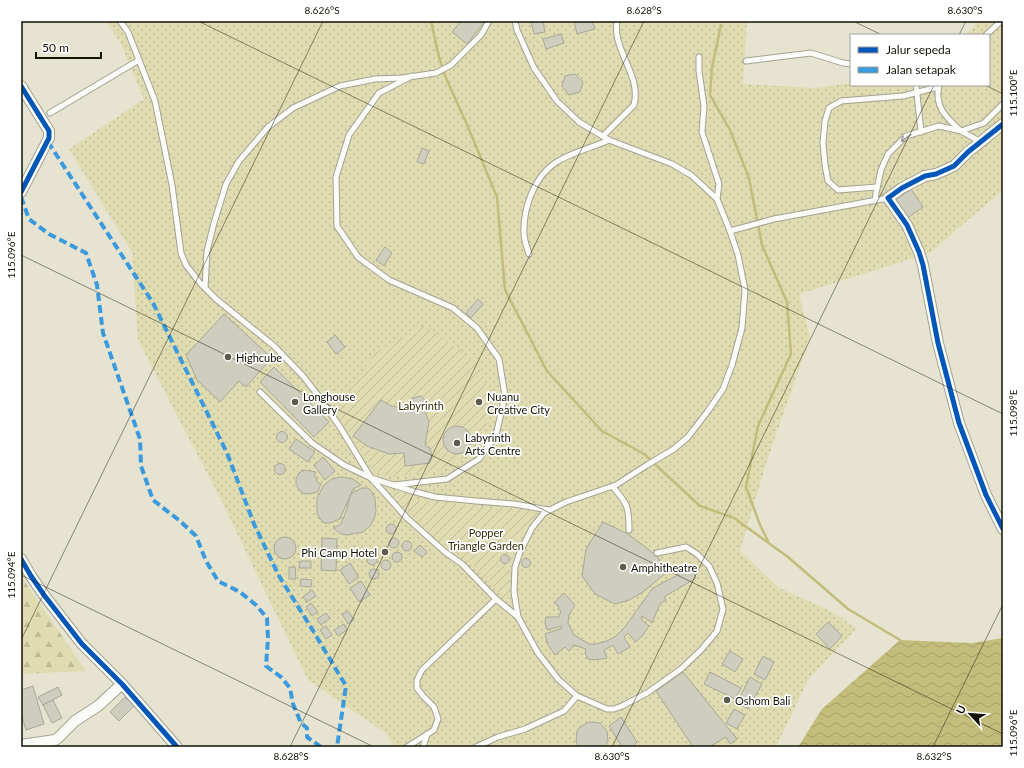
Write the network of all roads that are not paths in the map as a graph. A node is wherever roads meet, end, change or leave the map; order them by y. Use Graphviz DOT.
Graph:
graph roads {
  1 [pos="120,21"];
  2 [pos="489,21"];
  3 [pos="515,21"];
  4 [pos="617,21"];
  5 [pos="1002,21"];
  6 [pos="987,34"];
  7 [pos="699,57"];
  8 [pos="139,60"];
  9 [pos="746,61"];
  10 [pos="850,64"];
  11 [pos="412,76"];
  12 [pos="21,86"];
  13 [pos="916,86"];
  14 [pos="939,86"];
  15 [pos="917,93"];
  16 [pos="1003,104"];
  17 [pos="50,113"];
  18 [pos="1003,124"];
  19 [pos="961,131"];
  20 [pos="921,132"];
  21 [pos="603,136"];
  22 [pos="609,140"];
  23 [pos="981,142"];
  24 [pos="878,187"];
  25 [pos="21,192"];
  26 [pos="888,198"];
  27 [pos="717,199"];
  28 [pos="875,201"];
  29 [pos="730,231"];
  30 [pos="529,254"];
  31 [pos="205,288"];
  32 [pos="260,392"];
  33 [pos="371,478"];
  34 [pos="394,484"];
  35 [pos="613,487"];
  36 [pos="549,510"];
  37 [pos="1003,529"];
  38 [pos="629,530"];
  39 [pos="657,553"];
  40 [pos="21,559"];
  41 [pos="496,599"];
  42 [pos="518,617"];
  43 [pos="122,684"];
  44 [pos="577,696"];
  45 [pos="427,734"];
  46 [pos="60,742"];
  47 [pos="21,745"];
  48 [pos="177,747"];
  49 [pos="407,747"];
  50 [pos="423,747"];
  51 [pos="476,747"];
  1 -- 8 [label="lane"];
  2 -- 11 [label="lane"];
  3 -- 21 [label="lane"];
  4 -- 21 [label="lane"];
  5 -- 6 [label="lane"];
  7 -- 27 [label="lane"];
  8 -- 17 [label="lane"];
  8 -- 31 [label="lane"];
  9 -- 10 [label="lane"];
  11 -- 31 [label="lane"];
  11 -- 34 [label="lane"];
  12 -- 25 [label="street"];
  13 -- 15 [label="lane"];
  14 -- 15 [label="lane"];
  14 -- 19 [label="lane"];
  15 -- 20 [label="lane"];
  15 -- 24 [label="lane"];
  16 -- 19 [label="lane"];
  18 -- 23 [label="street"];
  19 -- 20 [label="lane"];
  19 -- 23 [label="lane"];
  20 -- 24 [label="lane, one-way"];
  21 -- 22 [label="lane"];
  22 -- 27 [label="lane"];
  22 -- 30 [label="lane"];
  23 -- 26 [label="street"];
  24 -- 28 [label="lane"];
  26 -- 28 [label="lane"];
  26 -- 37 [label="street"];
  27 -- 29 [label="lane"];
  28 -- 29 [label="lane"];
  29 -- 35 [label="lane"];
  31 -- 33 [label="lane"];
  32 -- 33 [label="lane"];
  33 -- 34 [label="lane"];
  33 -- 41 [label="lane"];
  34 -- 36 [label="lane"];
  35 -- 36 [label="lane"];
  35 -- 38 [label="lane"];
  36 -- 42 [label="lane"];
  39 -- 44 [label="lane"];
  40 -- 43 [label="street"];
  41 -- 42 [label="lane"];
  41 -- 45 [label="lane"];
  42 -- 44 [label="lane"];
  43 -- 46 [label="street"];
  43 -- 48 [label="street"];
  44 -- 51 [label="lane"];
  45 -- 49 [label="lane"];
  45 -- 50 [label="lane"];
  46 -- 47 [label="street"];
}
